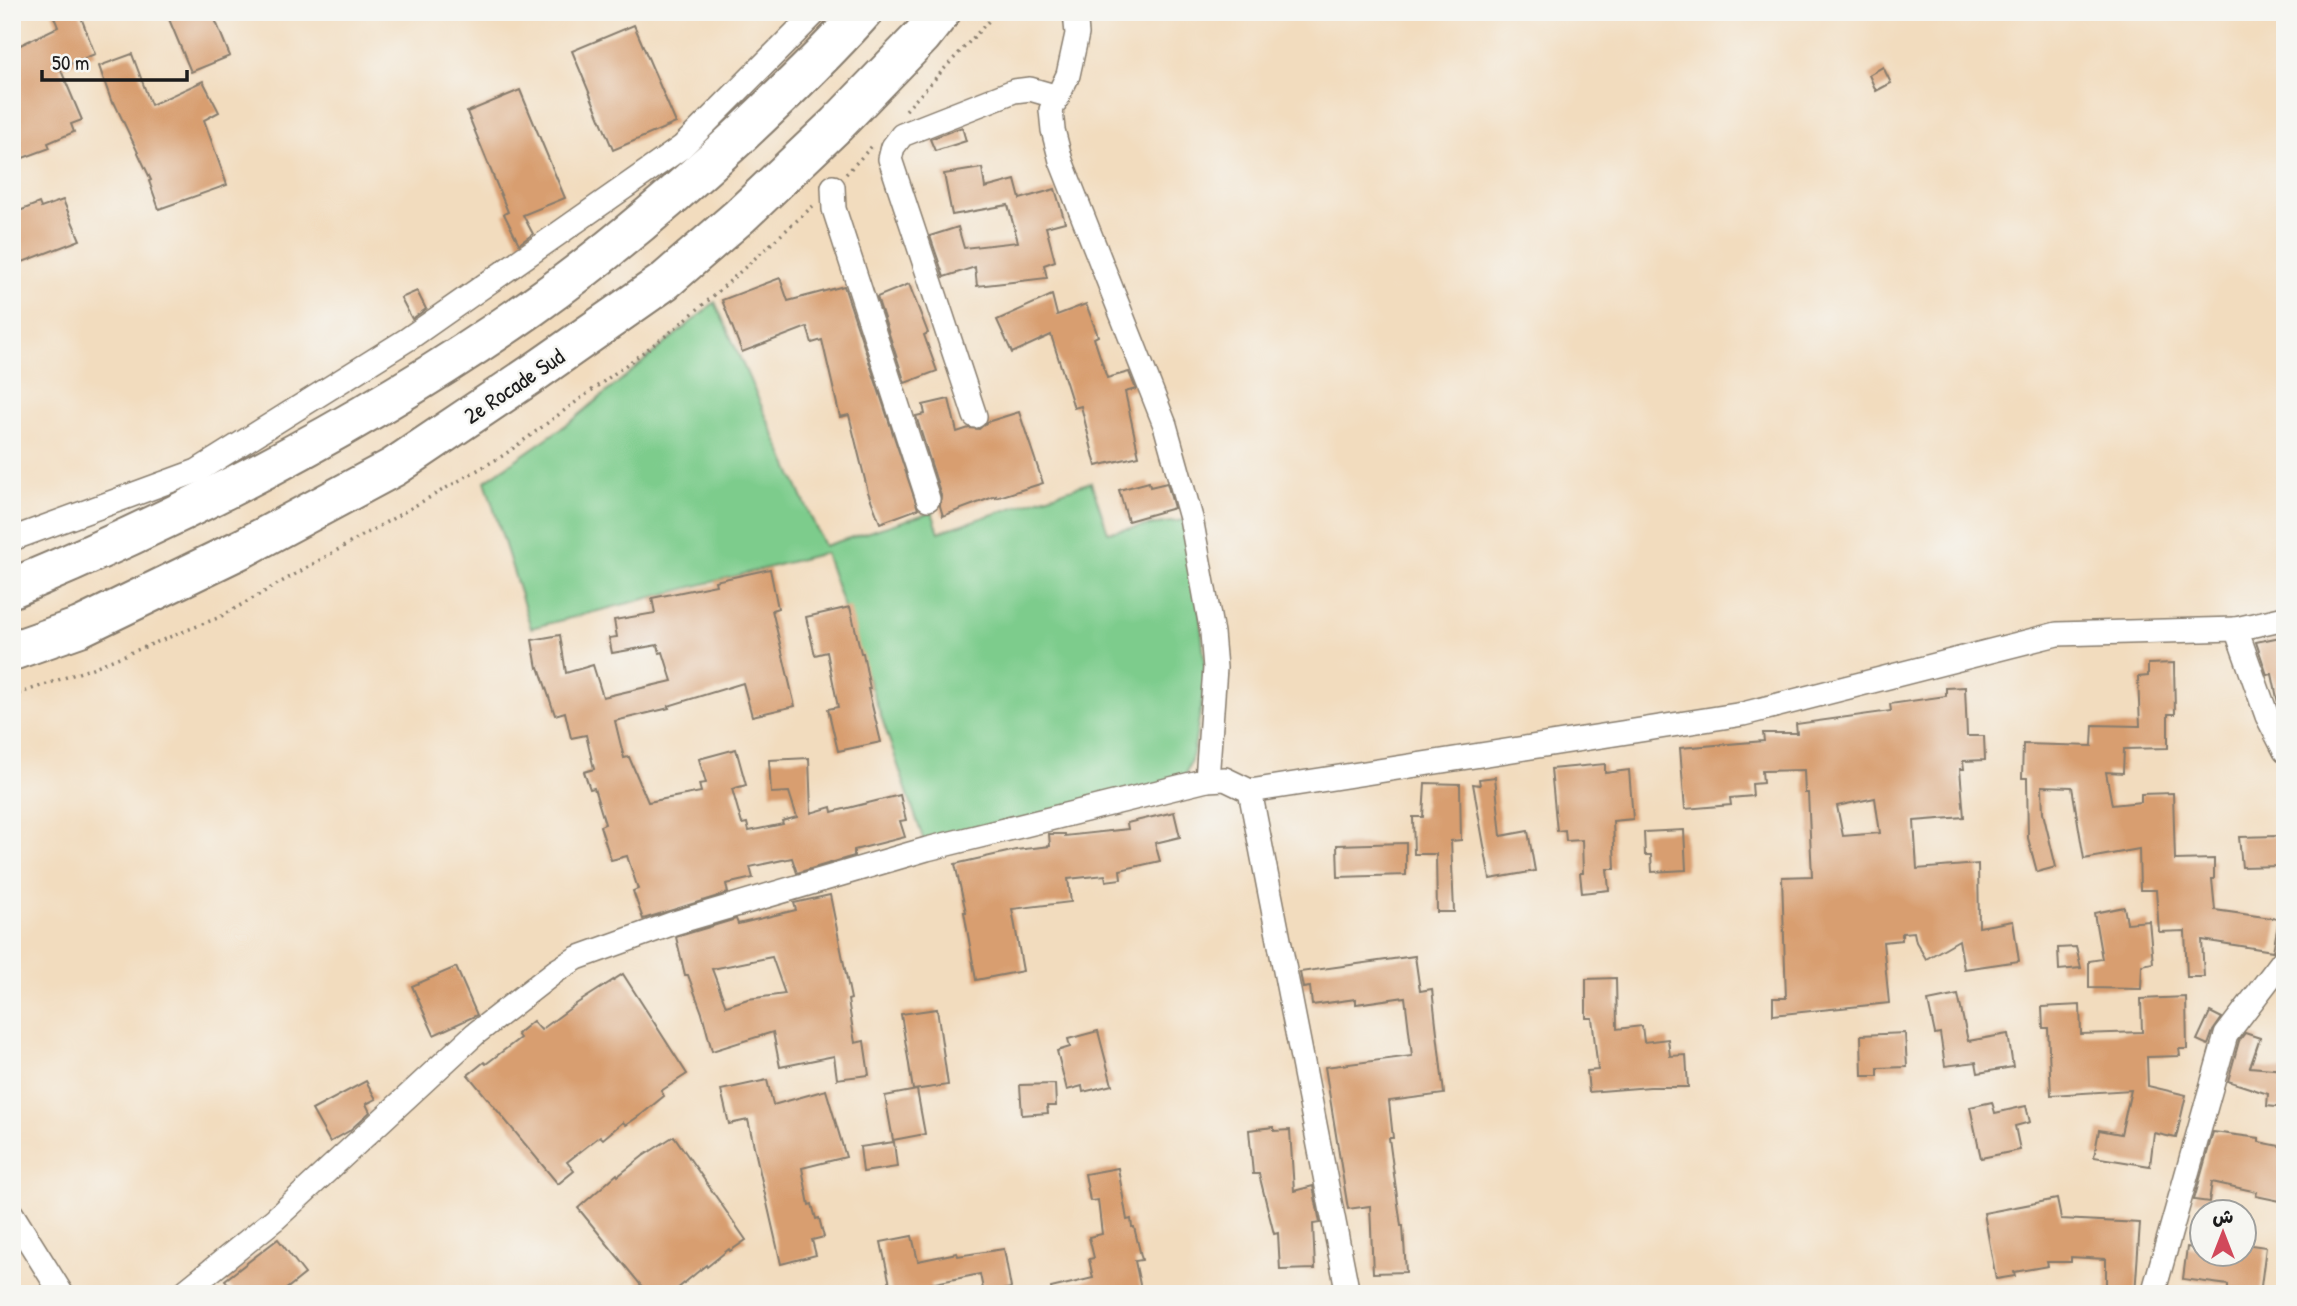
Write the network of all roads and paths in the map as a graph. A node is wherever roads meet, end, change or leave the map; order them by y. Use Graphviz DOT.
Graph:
graph roads {
  1 [pos="816,12"];
  2 [pos="863,12"];
  3 [pos="941,12"];
  4 [pos="1074,12"];
  5 [pos="1058,97"];
  6 [pos="834,187"];
  7 [pos="975,416"];
  8 [pos="928,499"];
  9 [pos="12,539"];
  10 [pos="12,588"];
  11 [pos="2285,618"];
  12 [pos="2236,629"];
  13 [pos="12,651"];
  14 [pos="2285,751"];
  15 [pos="1207,780"];
  16 [pos="1250,790"];
  17 [pos="2285,958"];
  18 [pos="12,1214"];
  19 [pos="62,1294"];
  20 [pos="182,1294"];
  21 [pos="1348,1294"];
  22 [pos="2153,1294"];
  1 -- 9 [label="street"];
  2 -- 10 [label="highway"];
  3 -- 13 [label="highway, 2e Rocade Sud"];
  4 -- 5 [label="street"];
  5 -- 7 [label="street"];
  5 -- 15 [label="street"];
  6 -- 8 [label="street"];
  11 -- 12 [label="street"];
  12 -- 14 [label="street"];
  12 -- 16 [label="street"];
  15 -- 16 [label="street"];
  15 -- 20 [label="street"];
  16 -- 21 [label="street"];
  17 -- 22 [label="street"];
  18 -- 19 [label="street"];
}
